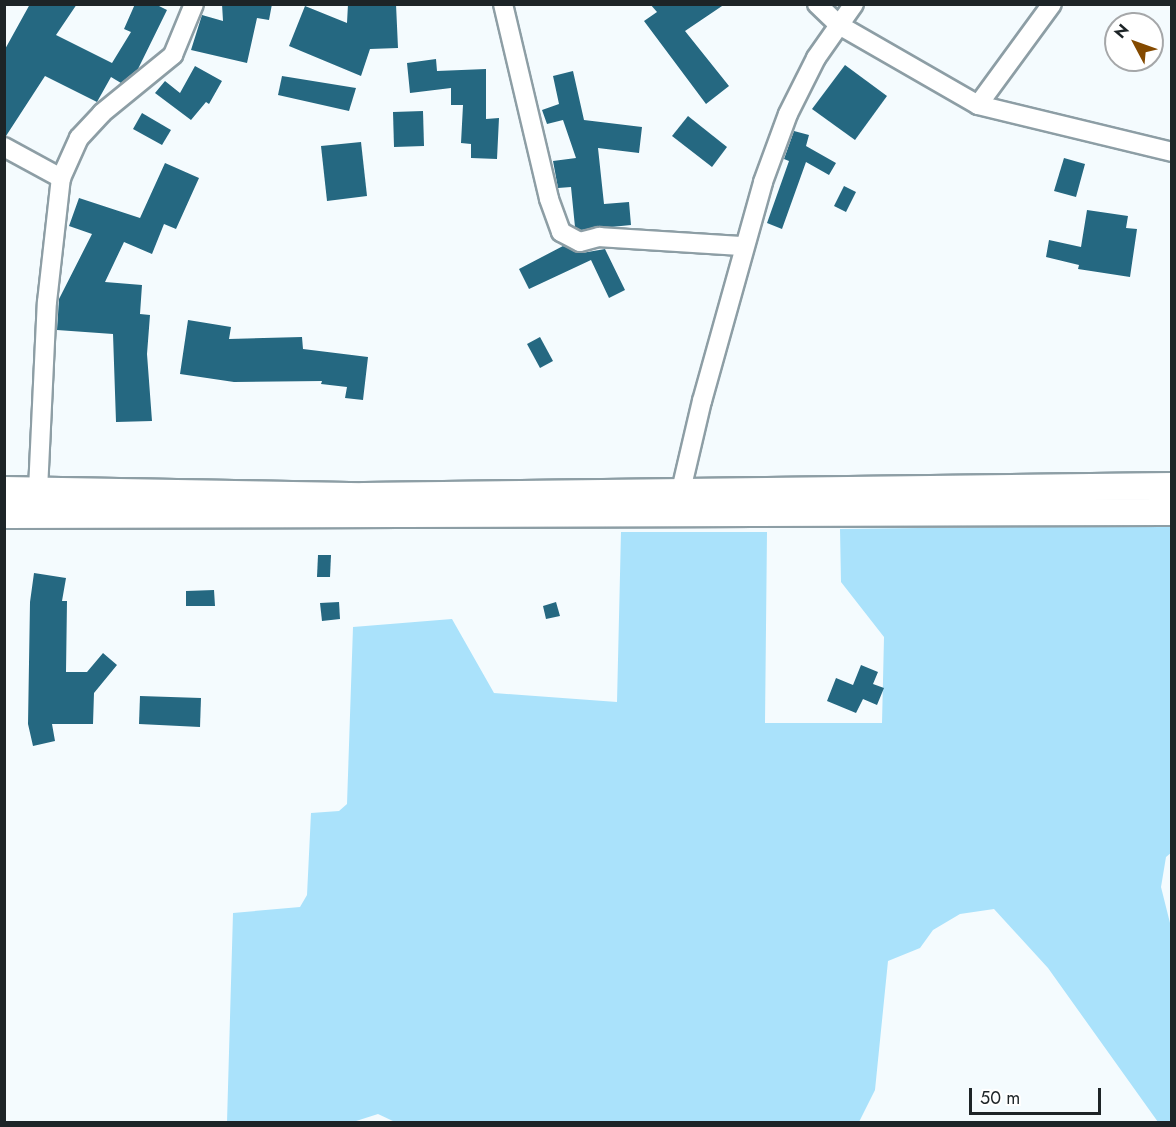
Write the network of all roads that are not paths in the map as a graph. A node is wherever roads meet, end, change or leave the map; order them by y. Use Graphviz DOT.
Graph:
graph roads {
  1 [pos="194,4"];
  2 [pos="503,4"];
  3 [pos="817,4"];
  4 [pos="854,4"];
  5 [pos="1052,4"];
  6 [pos="839,25"];
  7 [pos="978,105"];
  8 [pos="4,147"];
  9 [pos="1172,152"];
  10 [pos="60,178"];
  11 [pos="744,246"];
  12 [pos="1172,486"];
  13 [pos="4,490"];
  14 [pos="38,490"];
  15 [pos="678,503"];
  16 [pos="1172,512"];
  17 [pos="4,515"];
  1 -- 10 [label="street"];
  2 -- 11 [label="street"];
  3 -- 6 [label="street"];
  4 -- 6 [label="street"];
  5 -- 7 [label="street"];
  6 -- 7 [label="street"];
  6 -- 11 [label="street"];
  7 -- 9 [label="street"];
  8 -- 10 [label="street"];
  10 -- 14 [label="street"];
  11 -- 15 [label="street"];
  12 -- 15 [label="main road"];
  13 -- 14 [label="main road"];
  14 -- 15 [label="main road"];
  15 -- 16 [label="main road"];
  15 -- 17 [label="main road"];
}
